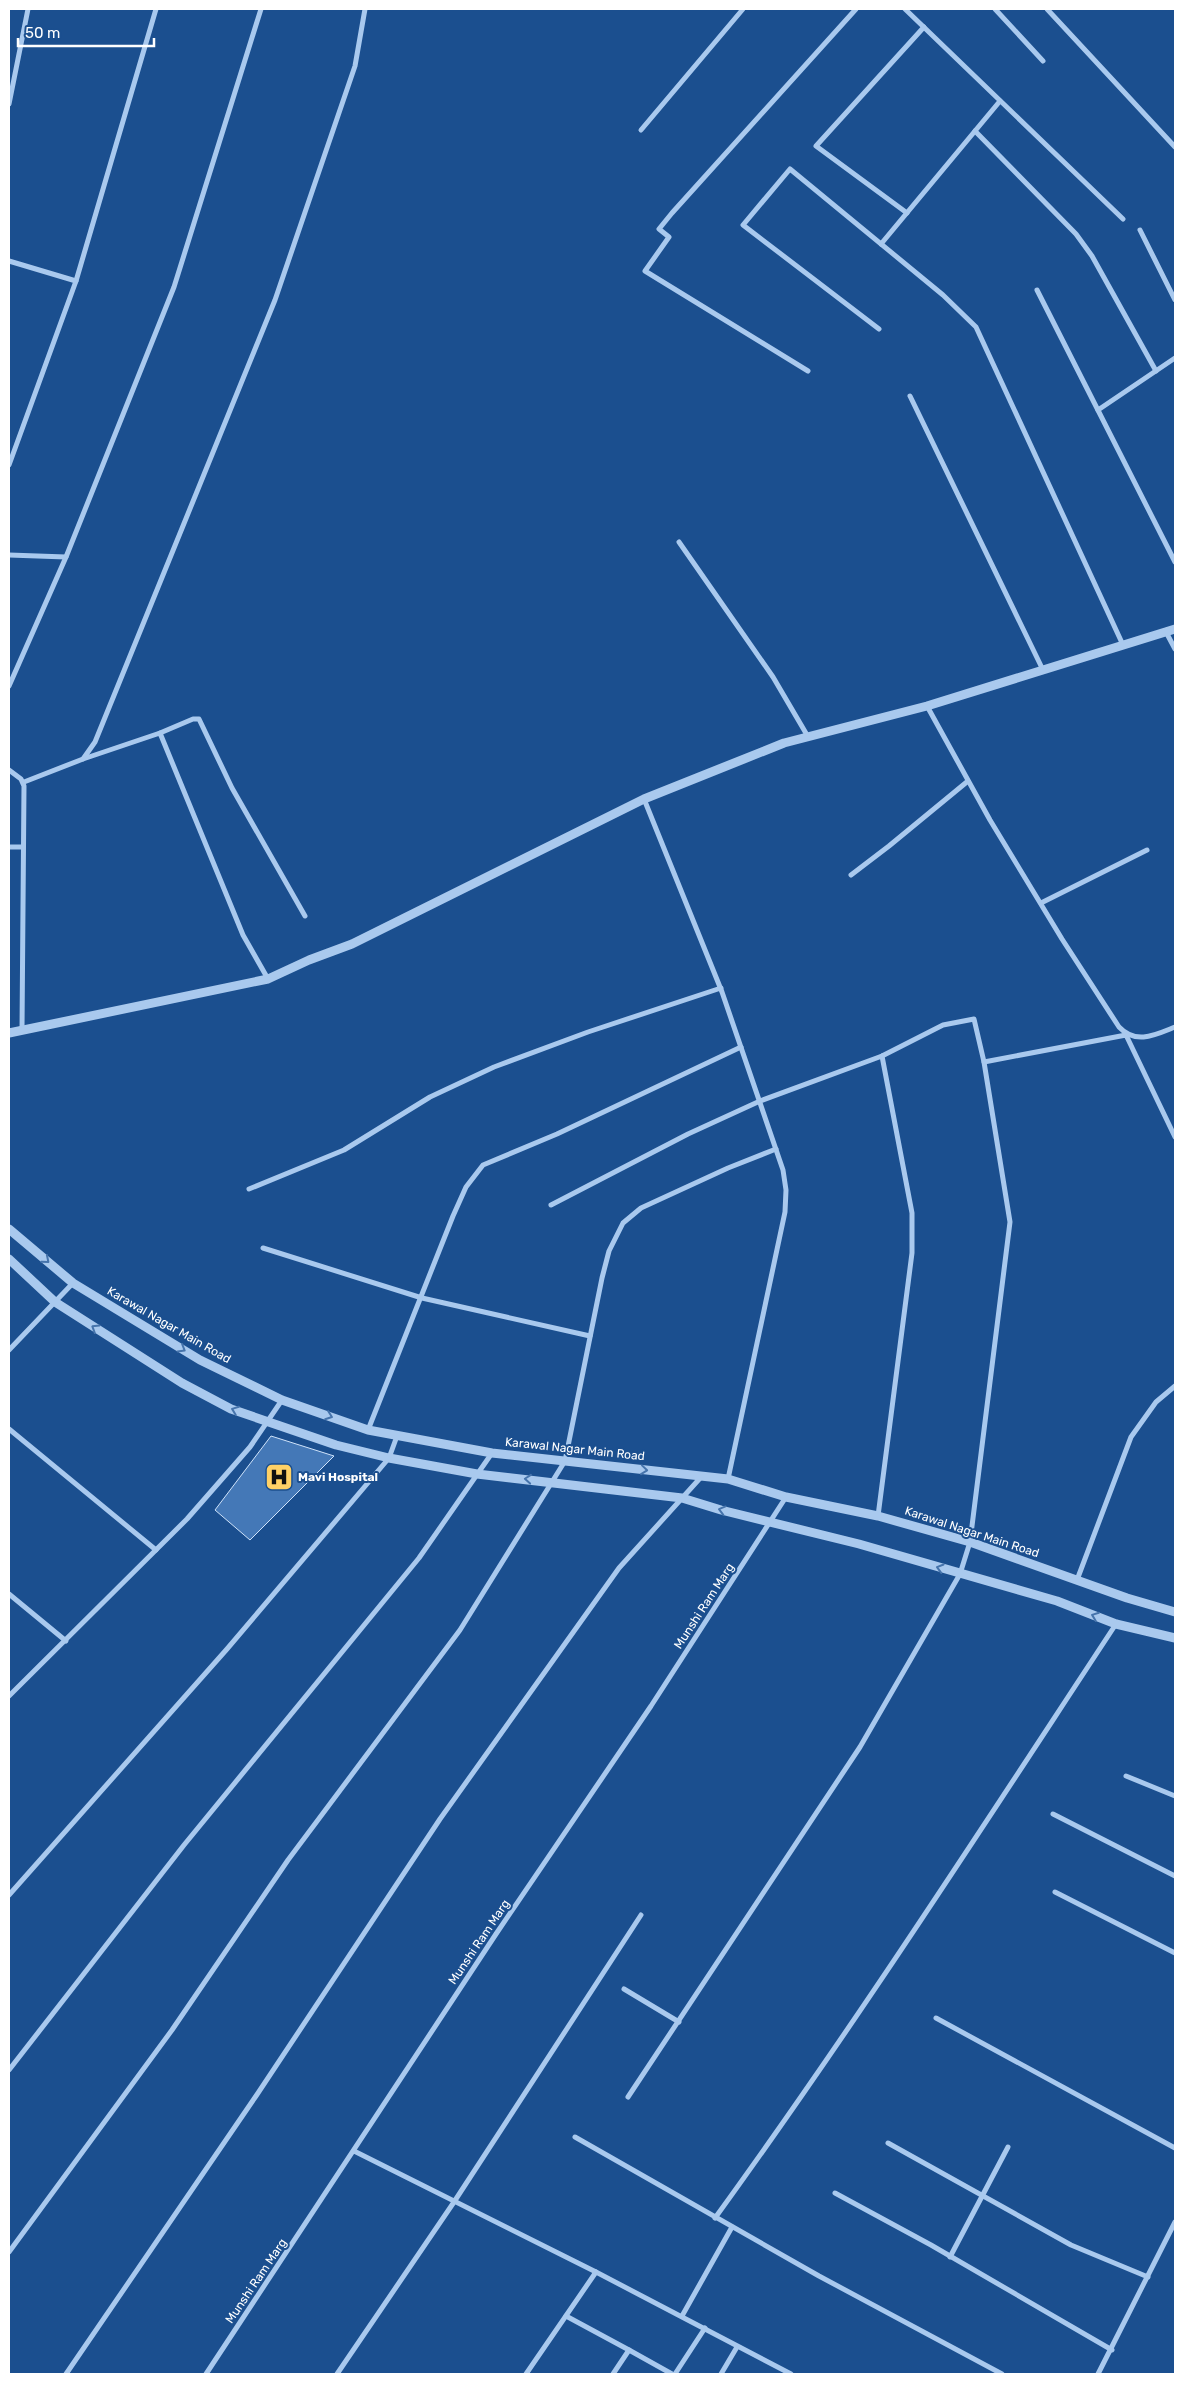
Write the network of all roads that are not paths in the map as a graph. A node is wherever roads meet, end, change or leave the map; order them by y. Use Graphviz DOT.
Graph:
graph roads {
  1 [pos="28,9"];
  2 [pos="156,9"];
  3 [pos="261,9"];
  4 [pos="366,9"];
  5 [pos="743,9"];
  6 [pos="856,9"];
  7 [pos="905,9"];
  8 [pos="995,9"];
  9 [pos="1047,9"];
  10 [pos="924,27"];
  11 [pos="1043,61"];
  12 [pos="1000,101"];
  13 [pos="9,104"];
  14 [pos="641,130"];
  15 [pos="975,131"];
  16 [pos="1175,147"];
  17 [pos="907,213"];
  18 [pos="1123,219"];
  19 [pos="1140,230"];
  20 [pos="881,244"];
  21 [pos="9,261"];
  22 [pos="76,281"];
  23 [pos="1037,290"];
  24 [pos="1175,300"];
  25 [pos="878,329"];
  26 [pos="1175,358"];
  27 [pos="808,370"];
  28 [pos="1156,371"];
  29 [pos="910,396"];
  30 [pos="1098,410"];
  31 [pos="9,465"];
  32 [pos="679,542"];
  33 [pos="9,555"];
  34 [pos="66,557"];
  35 [pos="1175,562"];
  36 [pos="1175,628"];
  37 [pos="1166,632"];
  38 [pos="1123,645"];
  39 [pos="1175,649"];
  40 [pos="1043,670"];
  41 [pos="9,686"];
  42 [pos="927,706"];
  43 [pos="160,733"];
  44 [pos="807,735"];
  45 [pos="83,759"];
  46 [pos="9,770"];
  47 [pos="968,781"];
  48 [pos="24,782"];
  49 [pos="644,799"];
  50 [pos="9,847"];
  51 [pos="23,847"];
  52 [pos="1146,850"];
  53 [pos="851,875"];
  54 [pos="1041,903"];
  55 [pos="305,916"];
  56 [pos="268,980"];
  57 [pos="721,988"];
  58 [pos="1175,1027"];
  59 [pos="22,1029"];
  60 [pos="9,1033"];
  61 [pos="1126,1035"];
  62 [pos="741,1047"];
  63 [pos="882,1056"];
  64 [pos="984,1062"];
  65 [pos="760,1101"];
  66 [pos="1175,1137"];
  67 [pos="776,1150"];
  68 [pos="249,1189"];
  69 [pos="551,1204"];
  70 [pos="9,1229"];
  71 [pos="264,1248"];
  72 [pos="9,1259"];
  73 [pos="73,1283"];
  74 [pos="422,1298"];
  75 [pos="55,1302"];
  76 [pos="590,1336"];
  77 [pos="9,1350"];
  78 [pos="1175,1386"];
  79 [pos="282,1400"];
  80 [pos="267,1421"];
  81 [pos="9,1429"];
  82 [pos="368,1430"];
  83 [pos="397,1436"];
  84 [pos="492,1453"];
  85 [pos="388,1458"];
  86 [pos="565,1461"];
  87 [pos="477,1474"];
  88 [pos="702,1476"];
  89 [pos="728,1479"];
  90 [pos="552,1481"];
  91 [pos="786,1497"];
  92 [pos="682,1498"];
  93 [pos="878,1516"];
  94 [pos="770,1523"];
  95 [pos="970,1542"];
  96 [pos="156,1550"];
  97 [pos="960,1574"];
  98 [pos="1077,1580"];
  99 [pos="9,1594"];
  100 [pos="1175,1612"];
  101 [pos="1116,1624"];
  102 [pos="1175,1638"];
  103 [pos="66,1641"];
  104 [pos="9,1696"];
  105 [pos="1126,1776"];
  106 [pos="1175,1796"];
  107 [pos="1053,1814"];
  108 [pos="1175,1876"];
  109 [pos="1055,1892"];
  110 [pos="9,1895"];
  111 [pos="641,1915"];
  112 [pos="1175,1953"];
  113 [pos="624,1989"];
  114 [pos="936,2018"];
  115 [pos="679,2022"];
  116 [pos="9,2070"];
  117 [pos="628,2097"];
  118 [pos="575,2137"];
  119 [pos="888,2143"];
  120 [pos="1008,2147"];
  121 [pos="1175,2148"];
  122 [pos="354,2151"];
  123 [pos="835,2193"];
  124 [pos="983,2196"];
  125 [pos="454,2202"];
  126 [pos="715,2218"];
  127 [pos="1175,2222"];
  128 [pos="732,2227"];
  129 [pos="9,2252"];
  130 [pos="950,2257"];
  131 [pos="596,2272"];
  132 [pos="1148,2277"];
  133 [pos="566,2316"];
  134 [pos="682,2316"];
  135 [pos="705,2328"];
  136 [pos="737,2347"];
  137 [pos="629,2350"];
  138 [pos="1112,2350"];
  139 [pos="66,2374"];
  140 [pos="206,2374"];
  141 [pos="337,2374"];
  142 [pos="526,2374"];
  143 [pos="613,2374"];
  144 [pos="674,2374"];
  145 [pos="721,2374"];
  146 [pos="791,2374"];
  147 [pos="1002,2374"];
  148 [pos="1098,2374"];
  1 -- 13 [label="street"];
  2 -- 22 [label="street"];
  3 -- 34 [label="street"];
  4 -- 45 [label="street"];
  5 -- 14 [label="street"];
  6 -- 27 [label="street"];
  7 -- 10 [label="street"];
  8 -- 11 [label="street"];
  9 -- 16 [label="street"];
  10 -- 12 [label="street"];
  10 -- 17 [label="street"];
  12 -- 15 [label="street"];
  12 -- 18 [label="street"];
  15 -- 17 [label="street"];
  15 -- 28 [label="street"];
  17 -- 20 [label="street"];
  19 -- 24 [label="street"];
  20 -- 25 [label="street"];
  20 -- 38 [label="street"];
  21 -- 22 [label="street"];
  22 -- 31 [label="street"];
  23 -- 30 [label="street"];
  26 -- 28 [label="street"];
  28 -- 30 [label="street"];
  29 -- 40 [label="street"];
  30 -- 35 [label="street"];
  32 -- 44 [label="street"];
  33 -- 34 [label="street"];
  34 -- 41 [label="street"];
  36 -- 37 [label="street"];
  37 -- 38 [label="street"];
  37 -- 39 [label="street"];
  38 -- 40 [label="street"];
  40 -- 42 [label="street"];
  42 -- 44 [label="street"];
  42 -- 47 [label="street"];
  43 -- 45 [label="street"];
  43 -- 55 [label="street"];
  43 -- 56 [label="street"];
  44 -- 49 [label="street"];
  45 -- 48 [label="street"];
  46 -- 48 [label="street"];
  47 -- 53 [label="street"];
  47 -- 54 [label="street"];
  48 -- 51 [label="street"];
  49 -- 56 [label="street"];
  49 -- 57 [label="street"];
  50 -- 51 [label="street"];
  51 -- 59 [label="street"];
  52 -- 54 [label="street"];
  54 -- 61 [label="street"];
  56 -- 59 [label="street"];
  57 -- 62 [label="street"];
  57 -- 68 [label="street"];
  58 -- 61 [label="street"];
  59 -- 60 [label="street"];
  61 -- 64 [label="street"];
  61 -- 66 [label="street"];
  62 -- 65 [label="street"];
  62 -- 74 [label="street"];
  63 -- 64 [label="street"];
  63 -- 65 [label="street"];
  63 -- 93 [label="street"];
  64 -- 95 [label="street"];
  65 -- 67 [label="street"];
  65 -- 69 [label="street"];
  67 -- 76 [label="street"];
  67 -- 89 [label="street"];
  70 -- 73 [label="street, Karawal Nagar Main Road, one-way"];
  71 -- 74 [label="street"];
  72 -- 75 [label="street"];
  73 -- 75 [label="street"];
  73 -- 79 [label="street, Karawal Nagar Main Road, one-way"];
  74 -- 76 [label="street"];
  74 -- 82 [label="street"];
  75 -- 77 [label="street"];
  80 -- 75 [label="street, one-way"];
  76 -- 86 [label="street"];
  78 -- 98 [label="street"];
  79 -- 80 [label="street"];
  79 -- 82 [label="street, Karawal Nagar Main Road, one-way"];
  80 -- 85 [label="street"];
  80 -- 96 [label="street"];
  81 -- 96 [label="street"];
  82 -- 83 [label="street, Karawal Nagar Main Road"];
  83 -- 84 [label="street, Karawal Nagar Main Road"];
  83 -- 85 [label="street"];
  84 -- 86 [label="street, Karawal Nagar Main Road"];
  84 -- 87 [label="street"];
  85 -- 87 [label="street"];
  85 -- 110 [label="street"];
  86 -- 88 [label="street, Karawal Nagar Main Road, one-way"];
  86 -- 90 [label="street"];
  90 -- 87 [label="street, one-way"];
  87 -- 116 [label="street"];
  88 -- 89 [label="street, Karawal Nagar Main Road"];
  88 -- 92 [label="street"];
  89 -- 91 [label="street, Karawal Nagar Main Road"];
  90 -- 92 [label="street"];
  90 -- 129 [label="street"];
  91 -- 93 [label="street, Karawal Nagar Main Road"];
  91 -- 94 [label="street, Munshi Ram Marg"];
  94 -- 92 [label="street, one-way"];
  92 -- 139 [label="street"];
  93 -- 95 [label="street, Karawal Nagar Main Road"];
  97 -- 94 [label="street, one-way"];
  94 -- 122 [label="street, Munshi Ram Marg"];
  95 -- 97 [label="street"];
  95 -- 98 [label="street, Karawal Nagar Main Road"];
  96 -- 103 [label="street"];
  101 -- 97 [label="street, one-way"];
  97 -- 115 [label="street"];
  98 -- 100 [label="street, Karawal Nagar Main Road"];
  99 -- 103 [label="street"];
  101 -- 102 [label="street"];
  101 -- 126 [label="street"];
  103 -- 104 [label="street"];
  105 -- 106 [label="street"];
  107 -- 108 [label="street"];
  109 -- 112 [label="street"];
  111 -- 125 [label="street"];
  113 -- 115 [label="street"];
  114 -- 121 [label="street"];
  115 -- 117 [label="street"];
  118 -- 126 [label="street"];
  119 -- 124 [label="street"];
  120 -- 124 [label="street"];
  122 -- 125 [label="street"];
  122 -- 140 [label="street, Munshi Ram Marg"];
  123 -- 130 [label="street"];
  124 -- 130 [label="street"];
  124 -- 132 [label="street"];
  125 -- 131 [label="street"];
  125 -- 141 [label="street"];
  126 -- 128 [label="street"];
  127 -- 132 [label="street"];
  128 -- 134 [label="street"];
  128 -- 147 [label="street"];
  130 -- 138 [label="street"];
  131 -- 133 [label="street"];
  131 -- 134 [label="street"];
  132 -- 138 [label="street"];
  133 -- 137 [label="street"];
  133 -- 142 [label="street"];
  134 -- 135 [label="street"];
  135 -- 136 [label="street"];
  135 -- 144 [label="street"];
  136 -- 145 [label="street"];
  136 -- 146 [label="street"];
  137 -- 143 [label="street"];
  137 -- 144 [label="street"];
  138 -- 148 [label="street"];
}
